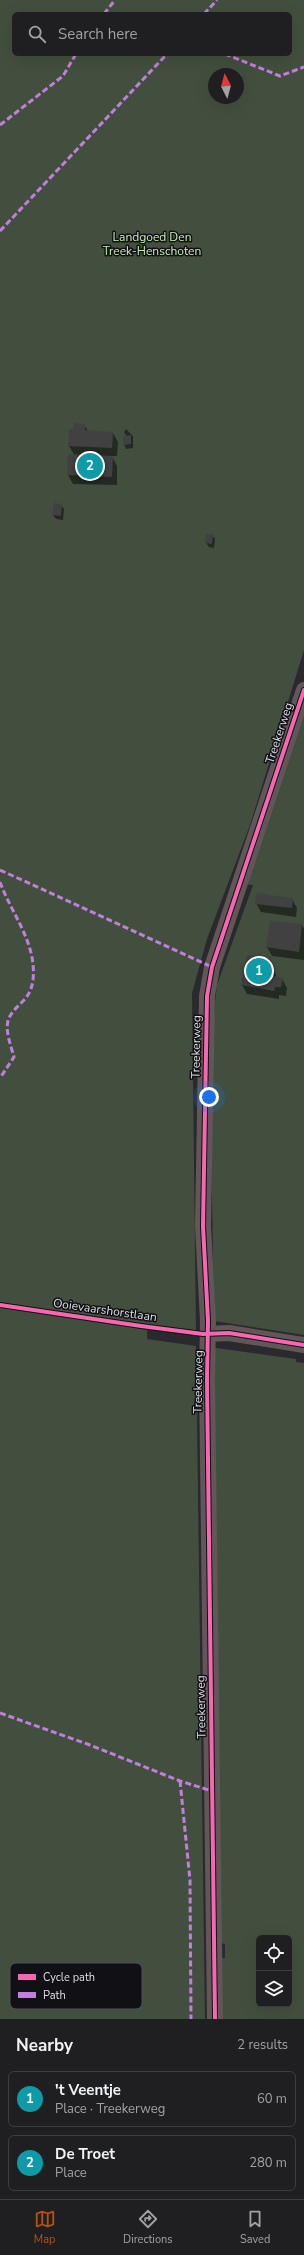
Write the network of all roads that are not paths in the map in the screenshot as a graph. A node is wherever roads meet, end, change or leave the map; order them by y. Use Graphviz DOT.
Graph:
graph roads {
  1 [pos="304,690"];
  2 [pos="208,1334"];
  3 [pos="304,1345"];
  4 [pos="215,2019"];
  1 -- 2 [label="street, Treekerweg"];
  2 -- 3 [label="street"];
  2 -- 4 [label="street, Treekerweg"];
}
